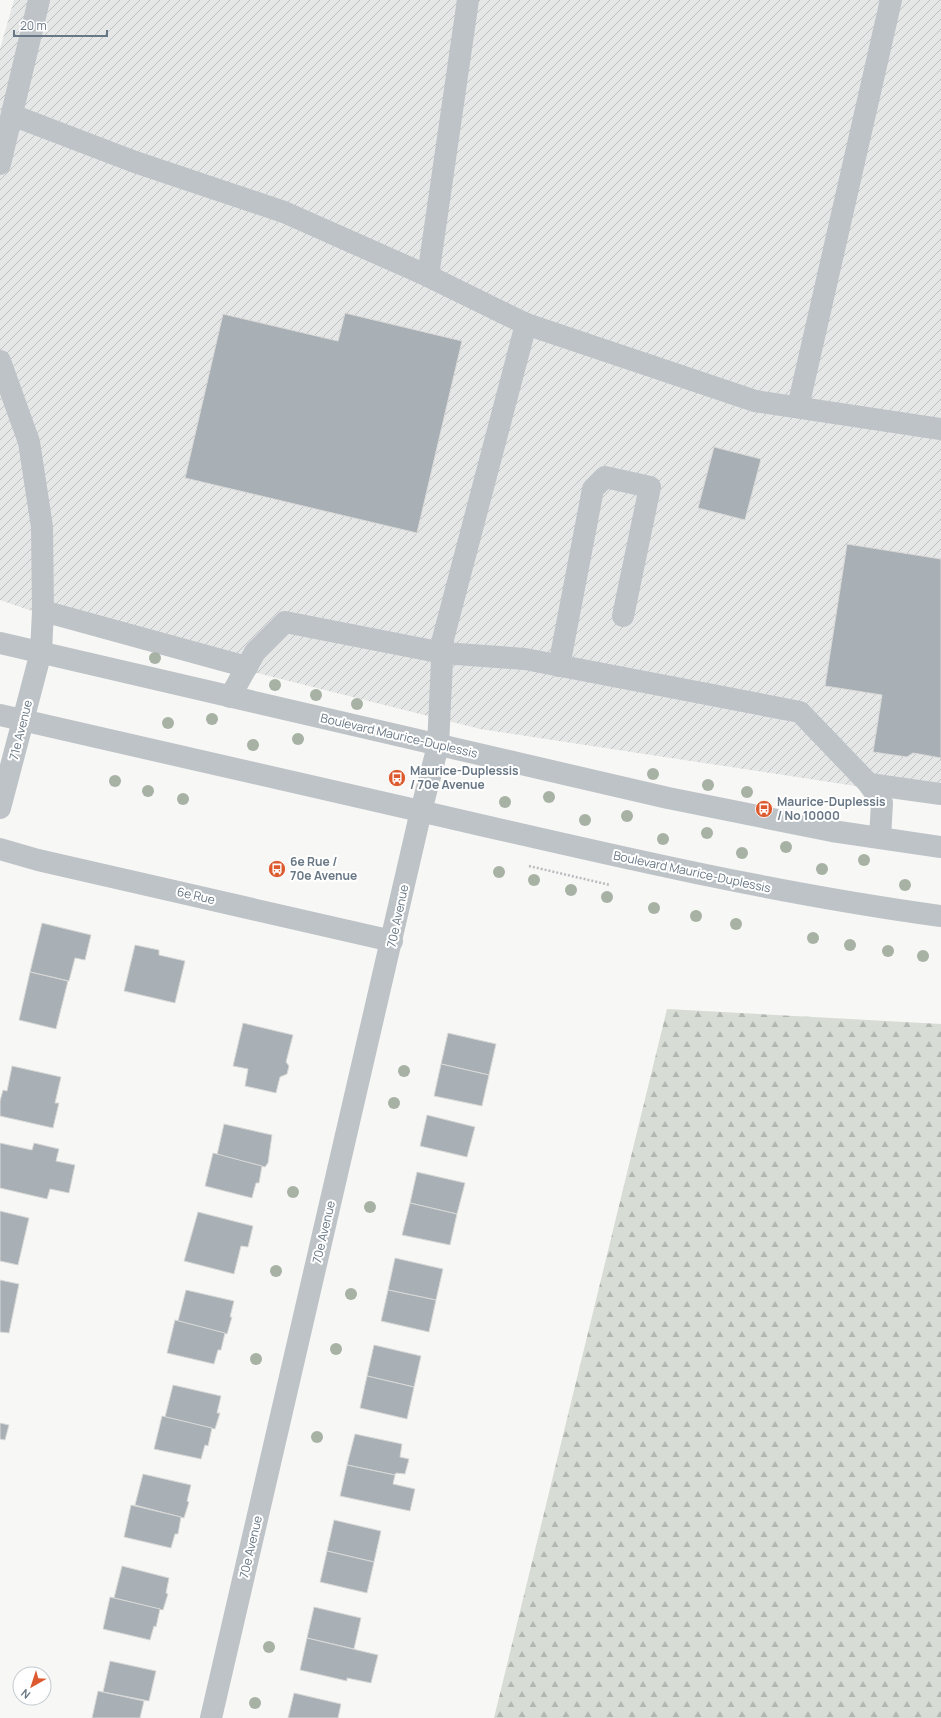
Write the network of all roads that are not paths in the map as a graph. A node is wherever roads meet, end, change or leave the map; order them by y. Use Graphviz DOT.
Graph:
graph roads {
  1 [pos="39,0"];
  2 [pos="468,0"];
  3 [pos="891,0"];
  4 [pos="12,115"];
  5 [pos="0,164"];
  6 [pos="428,276"];
  7 [pos="526,324"];
  8 [pos="0,361"];
  9 [pos="798,407"];
  10 [pos="941,429"];
  11 [pos="43,611"];
  12 [pos="623,616"];
  13 [pos="0,643"];
  14 [pos="41,652"];
  15 [pos="443,653"];
  16 [pos="559,666"];
  17 [pos="247,667"];
  18 [pos="230,697"];
  19 [pos="0,715"];
  20 [pos="23,720"];
  21 [pos="438,746"];
  22 [pos="869,784"];
  23 [pos="941,794"];
  24 [pos="0,808"];
  25 [pos="421,811"];
  26 [pos="880,838"];
  27 [pos="941,847"];
  28 [pos="0,849"];
  29 [pos="941,916"];
  30 [pos="392,941"];
  31 [pos="211,1718"];
  1 -- 4 [label="street"];
  2 -- 6 [label="street"];
  3 -- 9 [label="street"];
  4 -- 5 [label="street"];
  4 -- 6 [label="street"];
  6 -- 7 [label="street"];
  7 -- 9 [label="street"];
  7 -- 15 [label="street, 70e Avenue"];
  8 -- 11 [label="street, 71e Avenue"];
  9 -- 10 [label="street"];
  11 -- 14 [label="street, 71e Avenue"];
  11 -- 17 [label="street"];
  12 -- 16 [label="street"];
  13 -- 14 [label="street, Boulevard Maurice-Duplessis"];
  14 -- 18 [label="street, Boulevard Maurice-Duplessis"];
  14 -- 20 [label="street, 71e Avenue"];
  15 -- 16 [label="street"];
  15 -- 17 [label="street"];
  15 -- 21 [label="street, 70e Avenue"];
  16 -- 22 [label="street"];
  17 -- 18 [label="street"];
  18 -- 21 [label="street, Boulevard Maurice-Duplessis"];
  19 -- 20 [label="street, Boulevard Maurice-Duplessis"];
  20 -- 24 [label="street, 71e Avenue"];
  20 -- 25 [label="street, Boulevard Maurice-Duplessis"];
  21 -- 25 [label="street, 70e Avenue"];
  21 -- 26 [label="street, Boulevard Maurice-Duplessis"];
  22 -- 23 [label="street"];
  22 -- 26 [label="street"];
  25 -- 29 [label="street, Boulevard Maurice-Duplessis"];
  25 -- 30 [label="street, 70e Avenue"];
  26 -- 27 [label="street, Boulevard Maurice-Duplessis"];
  28 -- 30 [label="street, 6e Rue"];
  30 -- 31 [label="street, 70e Avenue"];
}
